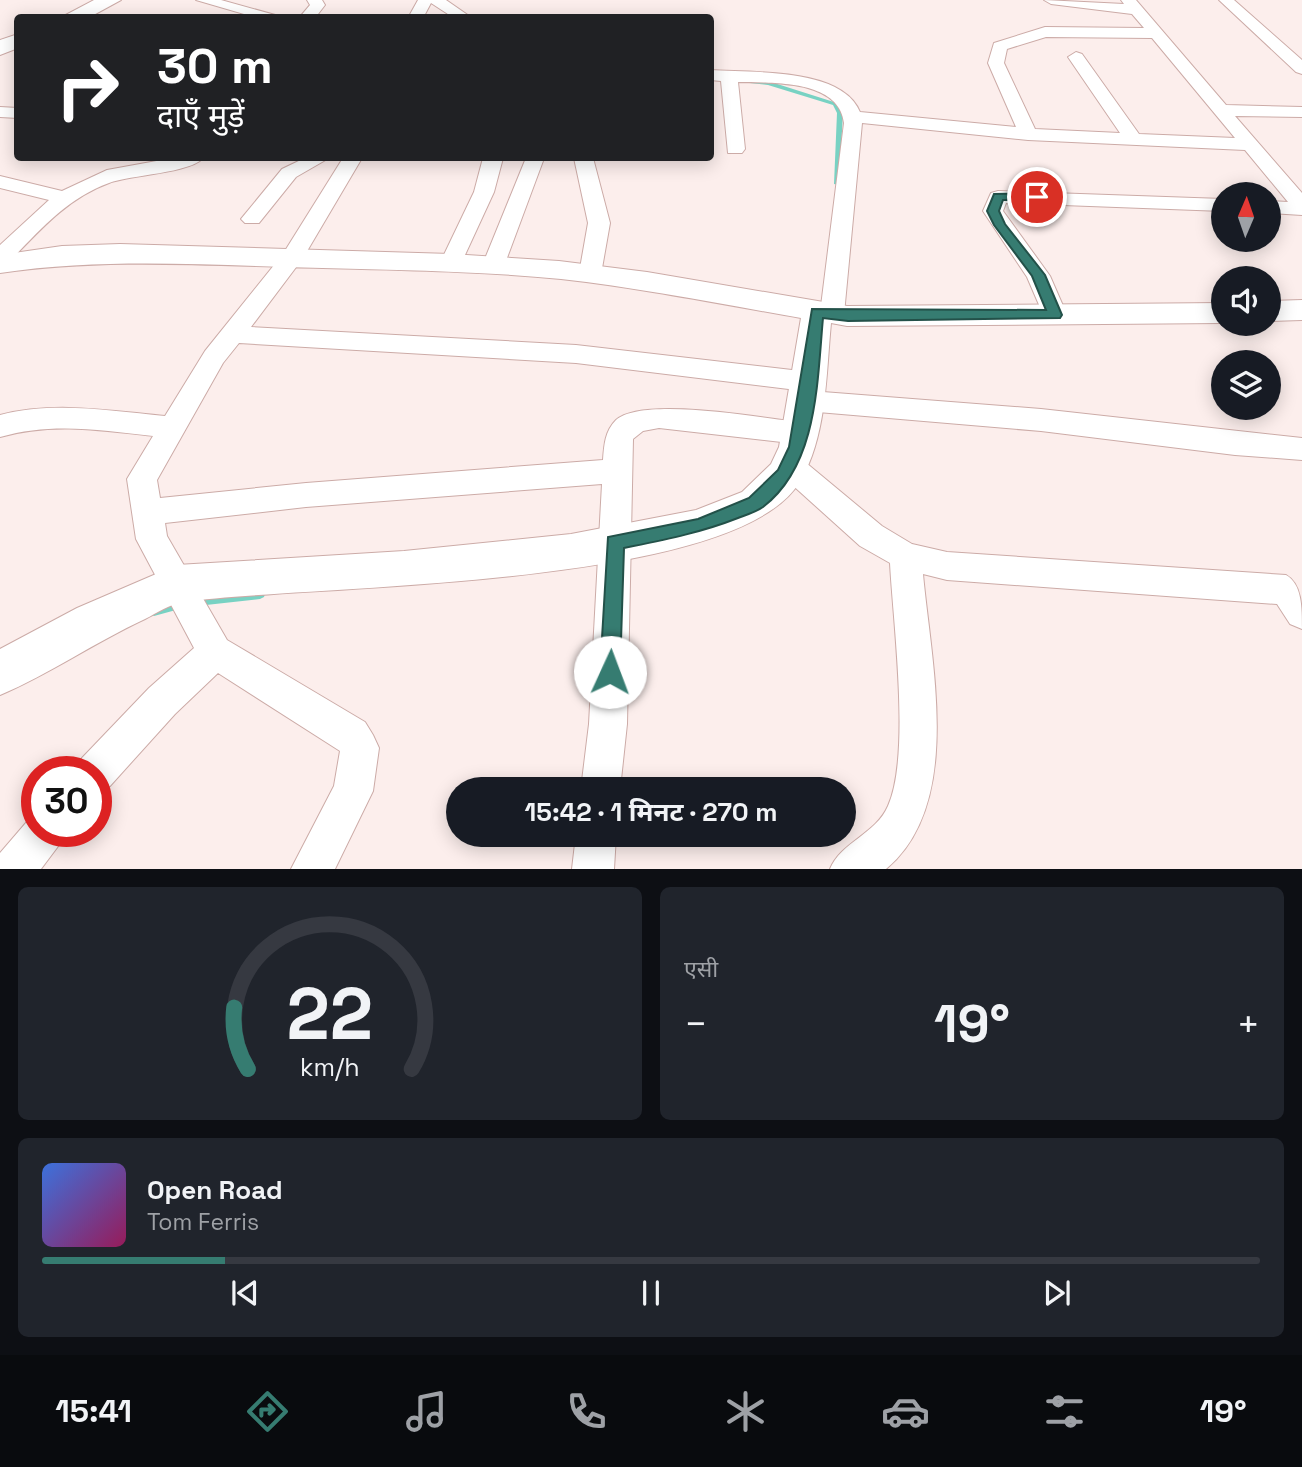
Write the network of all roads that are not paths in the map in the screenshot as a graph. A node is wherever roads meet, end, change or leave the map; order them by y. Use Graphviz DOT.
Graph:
graph roads {
  1 [pos="111,0"];
  2 [pos="203,0"];
  3 [pos="314,0"];
  4 [pos="436,0"];
  5 [pos="1051,0"];
  6 [pos="1226,0"];
  7 [pos="1132,5"];
  8 [pos="230,8"];
  9 [pos="79,14"];
  10 [pos="259,14"];
  11 [pos="310,14"];
  12 [pos="459,14"];
  13 [pos="1156,33"];
  14 [pos="1076,57"];
  15 [pos="1302,69"];
  16 [pos="720,76"];
  17 [pos="714,104"];
  18 [pos="731,106"];
  19 [pos="1223,110"];
  20 [pos="1302,112"];
  21 [pos="852,117"];
  22 [pos="714,127"];
  23 [pos="733,128"];
  24 [pos="1028,134"];
  25 [pos="1134,140"];
  26 [pos="1253,145"];
  27 [pos="735,149"];
  28 [pos="179,161"];
  29 [pos="313,161"];
  30 [pos="350,161"];
  31 [pos="492,161"];
  32 [pos="533,161"];
  33 [pos="584,161"];
  34 [pos="1275,172"];
  35 [pos="1302,173"];
  36 [pos="0,182"];
  37 [pos="66,198"];
  38 [pos="1211,205"];
  39 [pos="1281,207"];
  40 [pos="1302,207"];
  41 [pos="252,219"];
  42 [pos="0,258"];
  43 [pos="292,258"];
  44 [pos="452,263"];
  45 [pos="0,264"];
  46 [pos="493,266"];
  47 [pos="590,274"];
  48 [pos="1302,310"];
  49 [pos="1281,311"];
  50 [pos="1211,313"];
  51 [pos="824,314"];
  52 [pos="1055,315"];
  53 [pos="232,334"];
  54 [pos="801,420"];
  55 [pos="0,426"];
  56 [pos="173,427"];
  57 [pos="1302,449"];
  58 [pos="617,471"];
  59 [pos="148,512"];
  60 [pos="615,542"];
  61 [pos="905,556"];
  62 [pos="177,584"];
  63 [pos="1302,613"];
  64 [pos="215,652"];
  65 [pos="0,673"];
  66 [pos="111,756"];
  67 [pos="602,777"];
  68 [pos="32,847"];
  69 [pos="595,847"];
  70 [pos="14,869"];
  71 [pos="312,869"];
  72 [pos="593,869"];
  73 [pos="852,869"];
  1 -- 9 [label="main road"];
  2 -- 8 [label="street"];
  3 -- 11 [label="street"];
  4 -- 12 [label="street"];
  5 -- 7 [label="street"];
  6 -- 15 [label="street"];
  7 -- 13 [label="street"];
  8 -- 10 [label="street"];
  13 -- 19 [label="street"];
  13 -- 24 [label="street"];
  14 -- 25 [label="street"];
  16 -- 18 [label="street"];
  16 -- 21 [label="street"];
  17 -- 18 [label="street"];
  18 -- 23 [label="street"];
  19 -- 20 [label="street"];
  19 -- 26 [label="street"];
  21 -- 24 [label="street"];
  21 -- 51 [label="street"];
  22 -- 23 [label="street"];
  23 -- 27 [label="street"];
  24 -- 25 [label="street"];
  25 -- 26 [label="street"];
  26 -- 34 [label="street"];
  28 -- 37 [label="street"];
  29 -- 41 [label="street"];
  30 -- 43 [label="street"];
  31 -- 44 [label="street"];
  32 -- 46 [label="street"];
  33 -- 47 [label="street"];
  34 -- 35 [label="street"];
  34 -- 40 [label="street"];
  36 -- 37 [label="street"];
  37 -- 42 [label="street"];
  38 -- 52 [label="street"];
  39 -- 40 [label="street"];
  43 -- 44 [label="street"];
  43 -- 45 [label="street"];
  43 -- 53 [label="street"];
  44 -- 46 [label="street"];
  46 -- 47 [label="street"];
  47 -- 51 [label="street"];
  48 -- 49 [label="street"];
  50 -- 52 [label="street"];
  51 -- 52 [label="street"];
  51 -- 54 [label="street"];
  53 -- 54 [label="street"];
  53 -- 56 [label="street"];
  54 -- 57 [label="street"];
  54 -- 58 [label="street"];
  54 -- 60 [label="street"];
  54 -- 61 [label="street"];
  55 -- 56 [label="street"];
  56 -- 59 [label="street"];
  58 -- 59 [label="street"];
  58 -- 60 [label="street"];
  59 -- 62 [label="street"];
  60 -- 62 [label="street"];
  60 -- 67 [label="street"];
  61 -- 63 [label="street"];
  61 -- 73 [label="street"];
  62 -- 64 [label="street"];
  62 -- 65 [label="street"];
  64 -- 66 [label="street"];
  64 -- 71 [label="street"];
  68 -- 70 [label="street"];
  69 -- 72 [label="street"];
}
